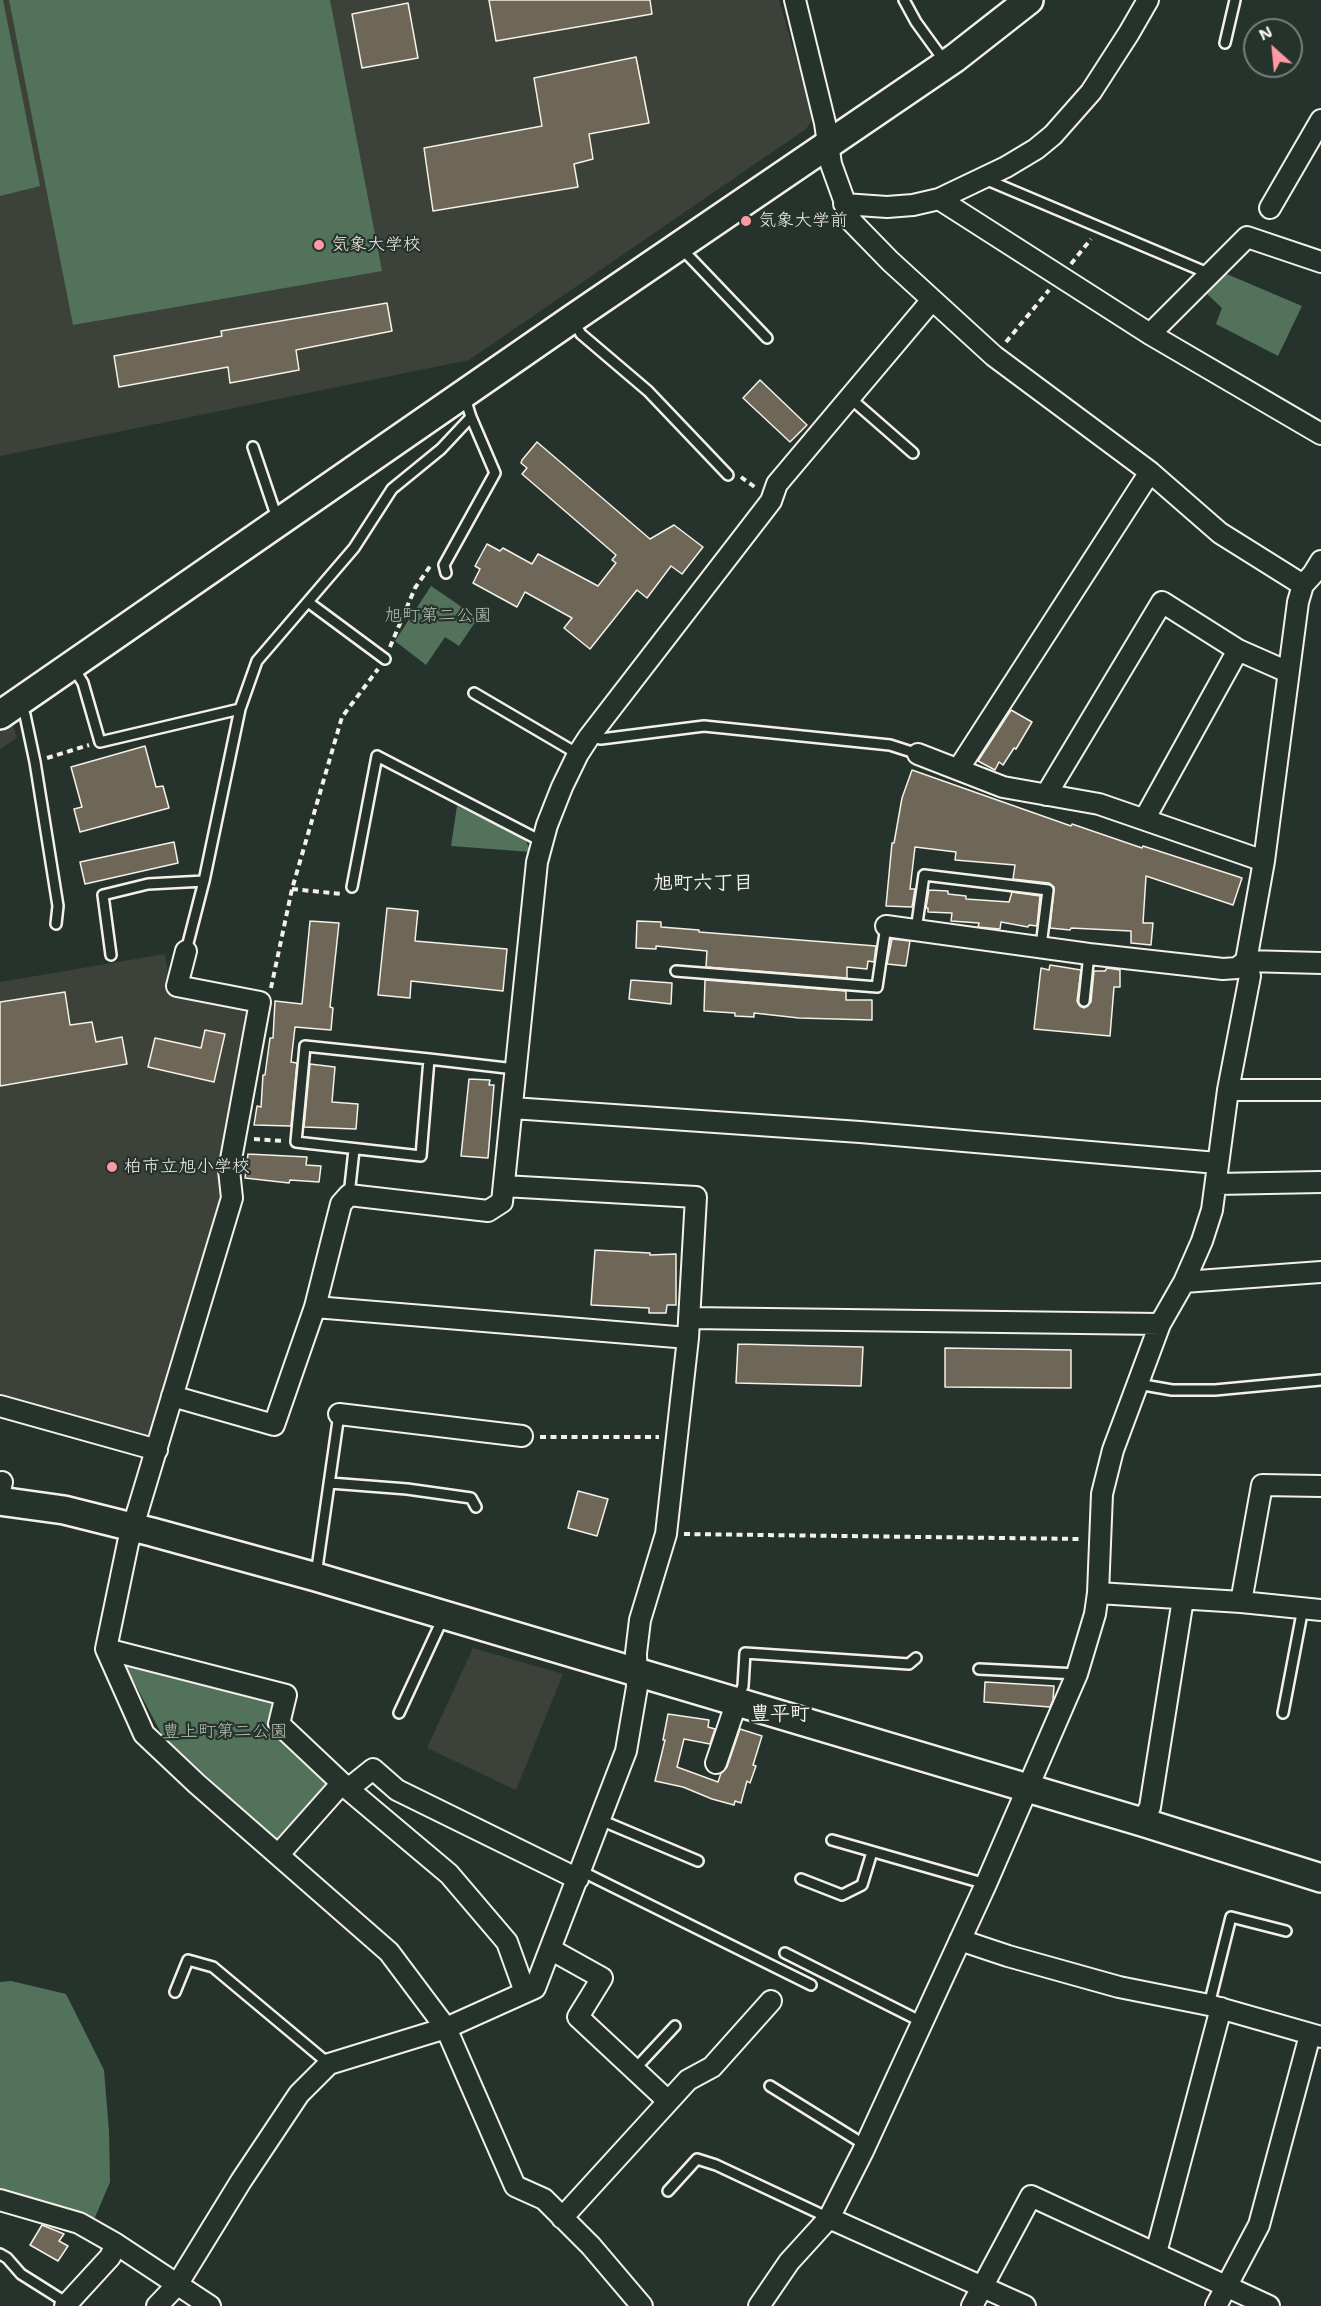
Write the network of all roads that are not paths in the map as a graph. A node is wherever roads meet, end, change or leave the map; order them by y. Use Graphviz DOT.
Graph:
graph roads {
  1 [pos="795,0"];
  2 [pos="904,0"];
  3 [pos="1029,0"];
  4 [pos="1148,0"];
  5 [pos="1235,0"];
  6 [pos="1224,43"];
  7 [pos="946,64"];
  8 [pos="1321,120"];
  9 [pos="828,144"];
  10 [pos="983,178"];
  11 [pos="939,199"];
  12 [pos="844,204"];
  13 [pos="1270,208"];
  14 [pos="679,246"];
  15 [pos="1321,262"];
  16 [pos="1211,275"];
  17 [pos="932,300"];
  18 [pos="572,319"];
  19 [pos="1150,334"];
  20 [pos="767,338"];
  21 [pos="850,398"];
  22 [pos="467,406"];
  23 [pos="1321,434"];
  24 [pos="253,447"];
  25 [pos="913,453"];
  26 [pos="1150,472"];
  27 [pos="728,475"];
  28 [pos="278,521"];
  29 [pos="1321,561"];
  30 [pos="446,573"];
  31 [pos="1303,585"];
  32 [pos="308,602"];
  33 [pos="1238,650"];
  34 [pos="385,659"];
  35 [pos="71,665"];
  36 [pos="1288,672"];
  37 [pos="474,693"];
  38 [pos="9,709"];
  39 [pos="240,709"];
  40 [pos="589,737"];
  41 [pos="578,754"];
  42 [pos="918,754"];
  43 [pos="959,768"];
  44 [pos="1046,795"];
  45 [pos="1146,818"];
  46 [pos="543,842"];
  47 [pos="1264,861"];
  48 [pos="204,881"];
  49 [pos="352,887"];
  50 [pos="56,924"];
  51 [pos="886,926"];
  52 [pos="916,930"];
  53 [pos="1041,946"];
  54 [pos="186,951"];
  55 [pos="1089,954"];
  56 [pos="111,955"];
  57 [pos="1246,961"];
  58 [pos="1321,963"];
  59 [pos="676,971"];
  60 [pos="1083,1001"];
  61 [pos="429,1059"];
  62 [pos="515,1069"];
  63 [pos="1228,1090"];
  64 [pos="1321,1090"];
  65 [pos="512,1107"];
  66 [pos="354,1150"];
  67 [pos="1217,1163"];
  68 [pos="1321,1182"];
  69 [pos="1216,1184"];
  70 [pos="504,1186"];
  71 [pos="349,1195"];
  72 [pos="1321,1272"];
  73 [pos="1184,1282"];
  74 [pos="315,1307"];
  75 [pos="689,1318"];
  76 [pos="1160,1324"];
  77 [pos="688,1338"];
  78 [pos="1321,1380"];
  79 [pos="1138,1384"];
  80 [pos="172,1396"];
  81 [pos="0,1406"];
  82 [pos="339,1414"];
  83 [pos="522,1437"];
  84 [pos="156,1449"];
  85 [pos="330,1483"];
  86 [pos="1321,1486"];
  87 [pos="1,1489"];
  88 [pos="476,1507"];
  89 [pos="133,1528"];
  90 [pos="316,1577"];
  91 [pos="1098,1593"];
  92 [pos="1184,1599"];
  93 [pos="1241,1602"];
  94 [pos="1312,1609"];
  95 [pos="444,1616"];
  96 [pos="106,1648"];
  97 [pos="916,1658"];
  98 [pos="978,1669"];
  99 [pos="638,1672"];
  100 [pos="1077,1674"];
  101 [pos="737,1701"];
  102 [pos="399,1713"];
  103 [pos="1283,1713"];
  104 [pos="717,1763"];
  105 [pos="345,1786"];
  106 [pos="1027,1787"];
  107 [pos="598,1819"];
  108 [pos="1142,1822"];
  109 [pos="832,1840"];
  110 [pos="872,1852"];
  111 [pos="279,1854"];
  112 [pos="698,1861"];
  113 [pos="580,1875"];
  114 [pos="1321,1878"];
  115 [pos="801,1879"];
  116 [pos="986,1884"];
  117 [pos="1286,1931"];
  118 [pos="960,1940"];
  119 [pos="550,1949"];
  120 [pos="785,1953"];
  121 [pos="811,1985"];
  122 [pos="175,1992"];
  123 [pos="525,1992"];
  124 [pos="771,2001"];
  125 [pos="1215,2006"];
  126 [pos="922,2022"];
  127 [pos="675,2026"];
  128 [pos="446,2028"];
  129 [pos="1316,2036"];
  130 [pos="329,2064"];
  131 [pos="634,2070"];
  132 [pos="770,2086"];
  133 [pos="668,2101"];
  134 [pos="865,2145"];
  135 [pos="668,2191"];
  136 [pos="0,2200"];
  137 [pos="562,2218"];
  138 [pos="829,2218"];
  139 [pos="116,2244"];
  140 [pos="1156,2253"];
  141 [pos="0,2254"];
  142 [pos="177,2284"];
  143 [pos="983,2286"];
  144 [pos="1225,2286"];
  145 [pos="66,2305"];
  146 [pos="157,2306"];
  147 [pos="210,2306"];
  148 [pos="642,2306"];
  149 [pos="759,2306"];
  150 [pos="972,2306"];
  151 [pos="1026,2306"];
  152 [pos="1216,2306"];
  153 [pos="1269,2306"];
  1 -- 9 [label="street"];
  2 -- 7 [label="lane"];
  3 -- 7 [label="street"];
  4 -- 10 [label="street"];
  5 -- 6 [label="lane"];
  7 -- 9 [label="street"];
  8 -- 13 [label="street"];
  9 -- 12 [label="street"];
  9 -- 14 [label="street"];
  10 -- 11 [label="street"];
  10 -- 16 [label="lane"];
  11 -- 12 [label="street"];
  11 -- 19 [label="street"];
  12 -- 17 [label="street"];
  14 -- 18 [label="street"];
  14 -- 20 [label="lane"];
  15 -- 16 [label="street"];
  16 -- 19 [label="street"];
  17 -- 21 [label="street"];
  17 -- 26 [label="street"];
  18 -- 22 [label="street"];
  18 -- 27 [label="lane"];
  19 -- 23 [label="street"];
  21 -- 25 [label="lane"];
  21 -- 40 [label="street"];
  22 -- 28 [label="street"];
  22 -- 30 [label="lane"];
  22 -- 32 [label="lane"];
  24 -- 28 [label="lane"];
  26 -- 31 [label="street"];
  26 -- 43 [label="street"];
  28 -- 35 [label="street"];
  29 -- 31 [label="street"];
  31 -- 36 [label="street"];
  32 -- 34 [label="lane"];
  32 -- 39 [label="lane"];
  33 -- 36 [label="street"];
  33 -- 44 [label="street"];
  33 -- 45 [label="street"];
  35 -- 38 [label="street"];
  35 -- 39 [label="lane"];
  36 -- 47 [label="street"];
  37 -- 41 [label="lane"];
  38 -- 50 [label="lane"];
  39 -- 48 [label="lane"];
  40 -- 41 [label="street"];
  40 -- 42 [label="lane"];
  41 -- 46 [label="street"];
  42 -- 43 [label="street"];
  43 -- 44 [label="street"];
  44 -- 45 [label="street"];
  45 -- 47 [label="street"];
  46 -- 49 [label="lane"];
  46 -- 62 [label="street"];
  47 -- 57 [label="street"];
  48 -- 54 [label="lane"];
  48 -- 56 [label="lane"];
  51 -- 52 [label="street"];
  51 -- 59 [label="lane"];
  52 -- 53 [label="street"];
  52 -- 53 [label="lane"];
  53 -- 55 [label="street"];
  54 -- 80 [label="street"];
  55 -- 57 [label="street"];
  55 -- 60 [label="lane"];
  57 -- 58 [label="street"];
  57 -- 63 [label="street"];
  61 -- 62 [label="lane"];
  61 -- 66 [label="lane"];
  61 -- 66 [label="lane"];
  62 -- 65 [label="street"];
  63 -- 64 [label="street"];
  63 -- 67 [label="street"];
  65 -- 67 [label="street"];
  65 -- 70 [label="street"];
  66 -- 71 [label="lane"];
  67 -- 69 [label="street"];
  68 -- 69 [label="street"];
  69 -- 73 [label="street"];
  70 -- 71 [label="street"];
  70 -- 75 [label="street"];
  71 -- 74 [label="street"];
  72 -- 73 [label="street"];
  73 -- 76 [label="street"];
  74 -- 77 [label="street"];
  74 -- 80 [label="street"];
  75 -- 76 [label="street"];
  75 -- 77 [label="street"];
  76 -- 79 [label="street"];
  77 -- 99 [label="street"];
  78 -- 79 [label="lane"];
  79 -- 91 [label="street"];
  80 -- 84 [label="street"];
  81 -- 84 [label="street"];
  82 -- 83 [label="street"];
  82 -- 85 [label="lane"];
  84 -- 89 [label="street"];
  85 -- 88 [label="lane"];
  85 -- 90 [label="lane"];
  86 -- 93 [label="street"];
  87 -- 89 [label="street"];
  89 -- 90 [label="street"];
  89 -- 96 [label="street"];
  90 -- 95 [label="street"];
  91 -- 92 [label="street"];
  91 -- 100 [label="street"];
  92 -- 93 [label="street"];
  92 -- 108 [label="street"];
  93 -- 94 [label="street"];
  94 -- 103 [label="lane"];
  95 -- 99 [label="street"];
  95 -- 102 [label="lane"];
  96 -- 105 [label="street"];
  96 -- 111 [label="street"];
  97 -- 101 [label="lane"];
  98 -- 100 [label="lane"];
  99 -- 101 [label="street"];
  99 -- 107 [label="street"];
  100 -- 106 [label="street"];
  101 -- 104 [label="street"];
  101 -- 106 [label="street"];
  105 -- 111 [label="street"];
  105 -- 113 [label="street"];
  105 -- 123 [label="street"];
  106 -- 108 [label="street"];
  106 -- 116 [label="street"];
  107 -- 112 [label="lane"];
  107 -- 113 [label="street"];
  108 -- 114 [label="street"];
  109 -- 110 [label="lane"];
  110 -- 115 [label="lane"];
  110 -- 116 [label="lane"];
  111 -- 128 [label="street"];
  113 -- 119 [label="street"];
  113 -- 121 [label="lane"];
  116 -- 118 [label="street"];
  117 -- 125 [label="lane"];
  118 -- 125 [label="street"];
  118 -- 126 [label="street"];
  119 -- 123 [label="street"];
  119 -- 131 [label="street"];
  120 -- 126 [label="lane"];
  122 -- 130 [label="lane"];
  123 -- 128 [label="street"];
  124 -- 133 [label="street"];
  125 -- 129 [label="street"];
  125 -- 140 [label="street"];
  126 -- 134 [label="street"];
  127 -- 131 [label="lane"];
  128 -- 130 [label="street"];
  128 -- 137 [label="street"];
  129 -- 144 [label="street"];
  130 -- 142 [label="street"];
  131 -- 133 [label="street"];
  132 -- 134 [label="lane"];
  133 -- 137 [label="street"];
  134 -- 138 [label="street"];
  135 -- 138 [label="lane"];
  136 -- 139 [label="street"];
  137 -- 148 [label="street"];
  138 -- 143 [label="street"];
  138 -- 149 [label="street"];
  139 -- 142 [label="street"];
  139 -- 145 [label="street"];
  140 -- 143 [label="street"];
  140 -- 144 [label="street"];
  141 -- 145 [label="lane"];
  142 -- 146 [label="street"];
  142 -- 147 [label="street"];
  143 -- 150 [label="street"];
  143 -- 151 [label="street"];
  144 -- 152 [label="street"];
  144 -- 153 [label="street"];
}
